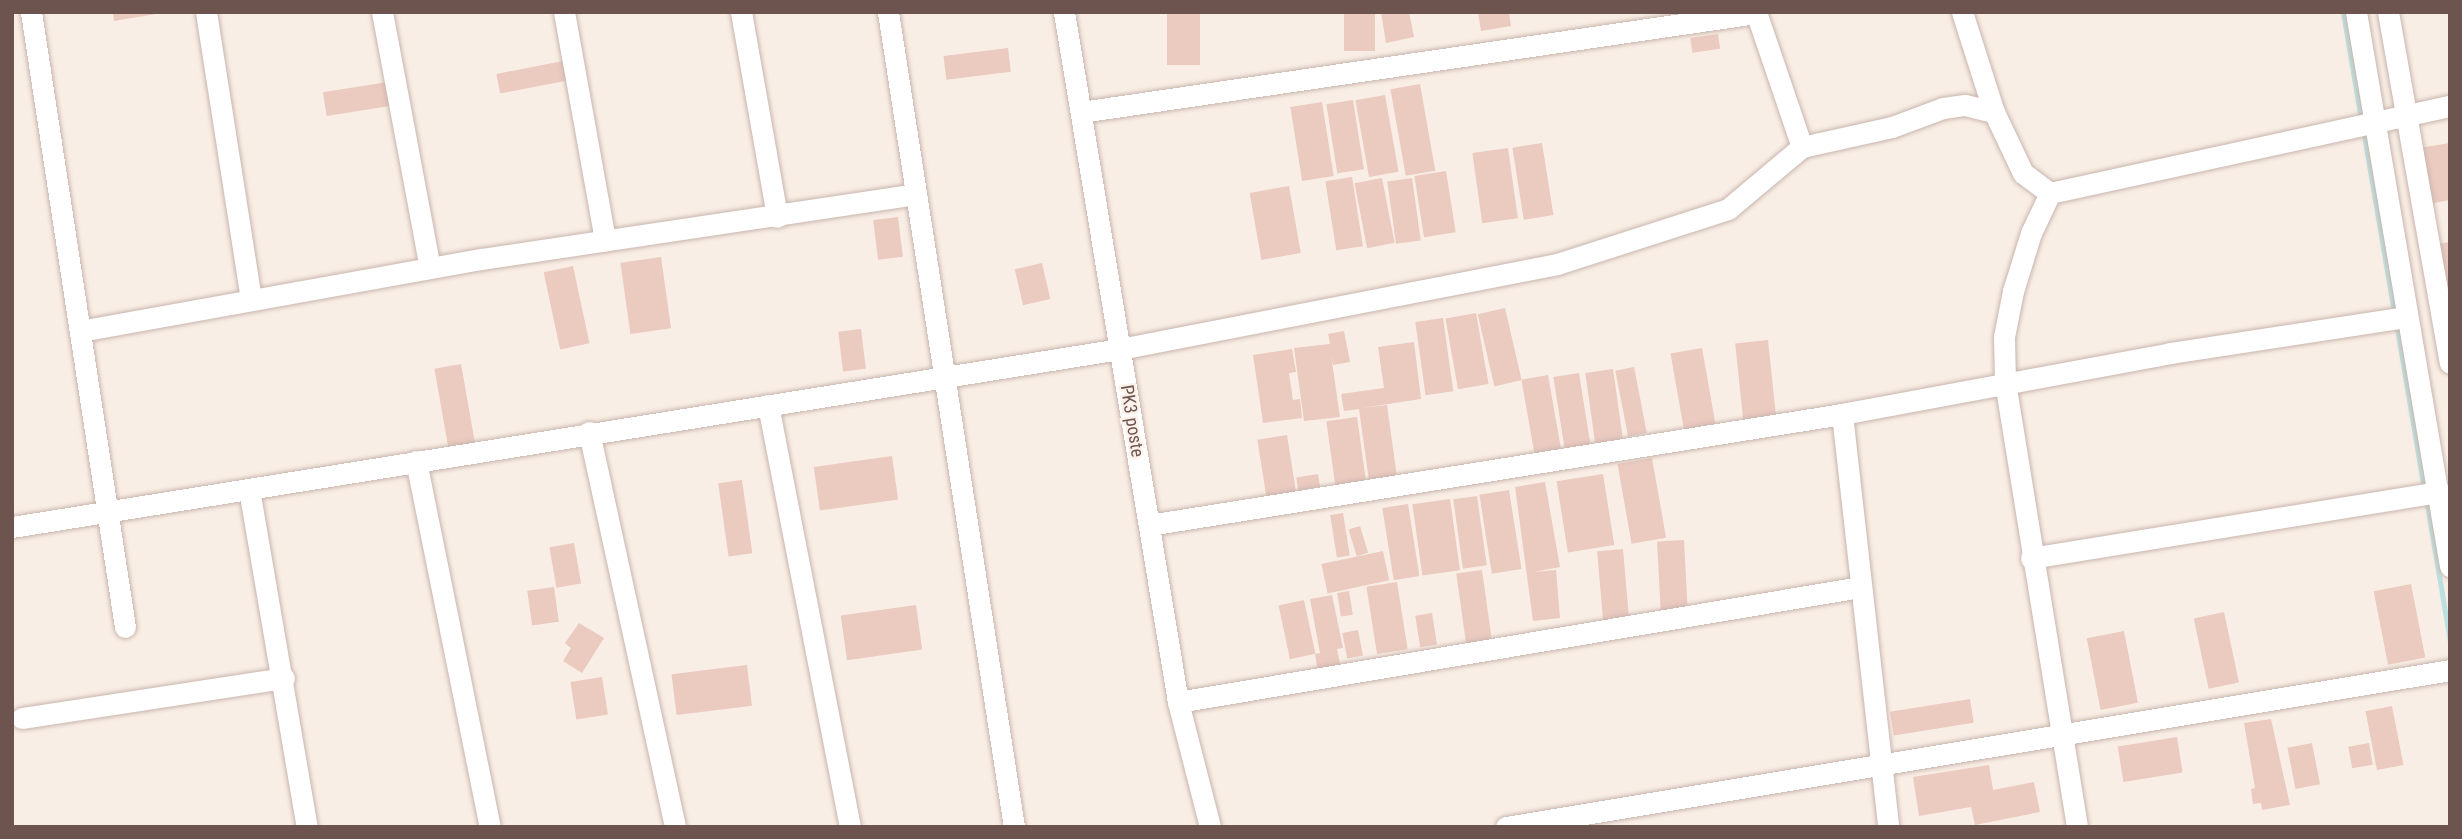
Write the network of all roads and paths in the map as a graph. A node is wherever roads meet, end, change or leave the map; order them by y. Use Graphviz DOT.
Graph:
graph roads {
  1 [pos="31,12"];
  2 [pos="206,12"];
  3 [pos="382,12"];
  4 [pos="564,12"];
  5 [pos="741,12"];
  6 [pos="888,12"];
  7 [pos="1064,12"];
  8 [pos="1962,12"];
  9 [pos="2356,12"];
  10 [pos="2388,12"];
  11 [pos="1756,13"];
  12 [pos="2450,107"];
  13 [pos="1994,112"];
  14 [pos="1080,113"];
  15 [pos="2407,115"];
  16 [pos="2375,124"];
  17 [pos="1802,147"];
  18 [pos="2050,193"];
  19 [pos="915,194"];
  20 [pos="777,217"];
  21 [pos="605,240"];
  22 [pos="430,268"];
  23 [pos="251,300"];
  24 [pos="2446,316"];
  25 [pos="2404,317"];
  26 [pos="80,331"];
  27 [pos="1120,349"];
  28 [pos="2450,363"];
  29 [pos="941,378"];
  30 [pos="2005,382"];
  31 [pos="768,405"];
  32 [pos="1842,414"];
  33 [pos="589,432"];
  34 [pos="416,461"];
  35 [pos="249,489"];
  36 [pos="2440,492"];
  37 [pos="106,512"];
  38 [pos="1149,525"];
  39 [pos="12,527"];
  40 [pos="2031,558"];
  41 [pos="2450,566"];
  42 [pos="1860,587"];
  43 [pos="125,627"];
  44 [pos="2450,670"];
  45 [pos="284,678"];
  46 [pos="1178,702"];
  47 [pos="22,719"];
  48 [pos="2061,731"];
  49 [pos="1877,763"];
  50 [pos="307,827"];
  51 [pos="489,827"];
  52 [pos="675,827"];
  53 [pos="850,827"];
  54 [pos="1014,827"];
  55 [pos="1210,827"];
  56 [pos="1506,827"];
  57 [pos="1888,827"];
  58 [pos="2077,827"];
  1 -- 26 [label="street"];
  2 -- 23 [label="street"];
  3 -- 22 [label="street"];
  4 -- 21 [label="street"];
  5 -- 20 [label="street"];
  6 -- 19 [label="street"];
  7 -- 14 [label="street, PK3 poste"];
  8 -- 13 [label="street"];
  9 -- 16 [label="street"];
  10 -- 15 [label="street"];
  11 -- 14 [label="street"];
  11 -- 17 [label="street"];
  12 -- 15 [label="street"];
  13 -- 17 [label="street"];
  13 -- 18 [label="street"];
  14 -- 27 [label="street, PK3 poste"];
  15 -- 16 [label="street"];
  15 -- 24 [label="street"];
  16 -- 18 [label="street"];
  16 -- 25 [label="street"];
  17 -- 27 [label="street"];
  18 -- 30 [label="street"];
  19 -- 20 [label="street"];
  19 -- 29 [label="street"];
  20 -- 21 [label="street"];
  21 -- 22 [label="street"];
  22 -- 23 [label="street"];
  23 -- 26 [label="street"];
  24 -- 28 [label="street"];
  25 -- 30 [label="street"];
  25 -- 36 [label="street"];
  26 -- 37 [label="street"];
  27 -- 29 [label="street"];
  27 -- 38 [label="street, PK3 poste"];
  29 -- 31 [label="street"];
  29 -- 54 [label="street"];
  30 -- 32 [label="street"];
  30 -- 40 [label="street"];
  31 -- 33 [label="street"];
  31 -- 53 [label="street"];
  32 -- 38 [label="street"];
  32 -- 42 [label="street"];
  33 -- 34 [label="street"];
  33 -- 52 [label="street"];
  34 -- 35 [label="street"];
  34 -- 51 [label="street"];
  35 -- 37 [label="street"];
  35 -- 45 [label="street"];
  36 -- 40 [label="street"];
  36 -- 41 [label="street"];
  37 -- 39 [label="street"];
  37 -- 43 [label="street"];
  38 -- 46 [label="street, PK3 poste"];
  40 -- 48 [label="street"];
  42 -- 46 [label="street"];
  42 -- 49 [label="street"];
  44 -- 48 [label="street"];
  45 -- 47 [label="street"];
  45 -- 50 [label="street"];
  46 -- 55 [label="street, PK3 poste"];
  48 -- 49 [label="street"];
  48 -- 58 [label="street"];
  49 -- 56 [label="street"];
  49 -- 57 [label="street"];
}
